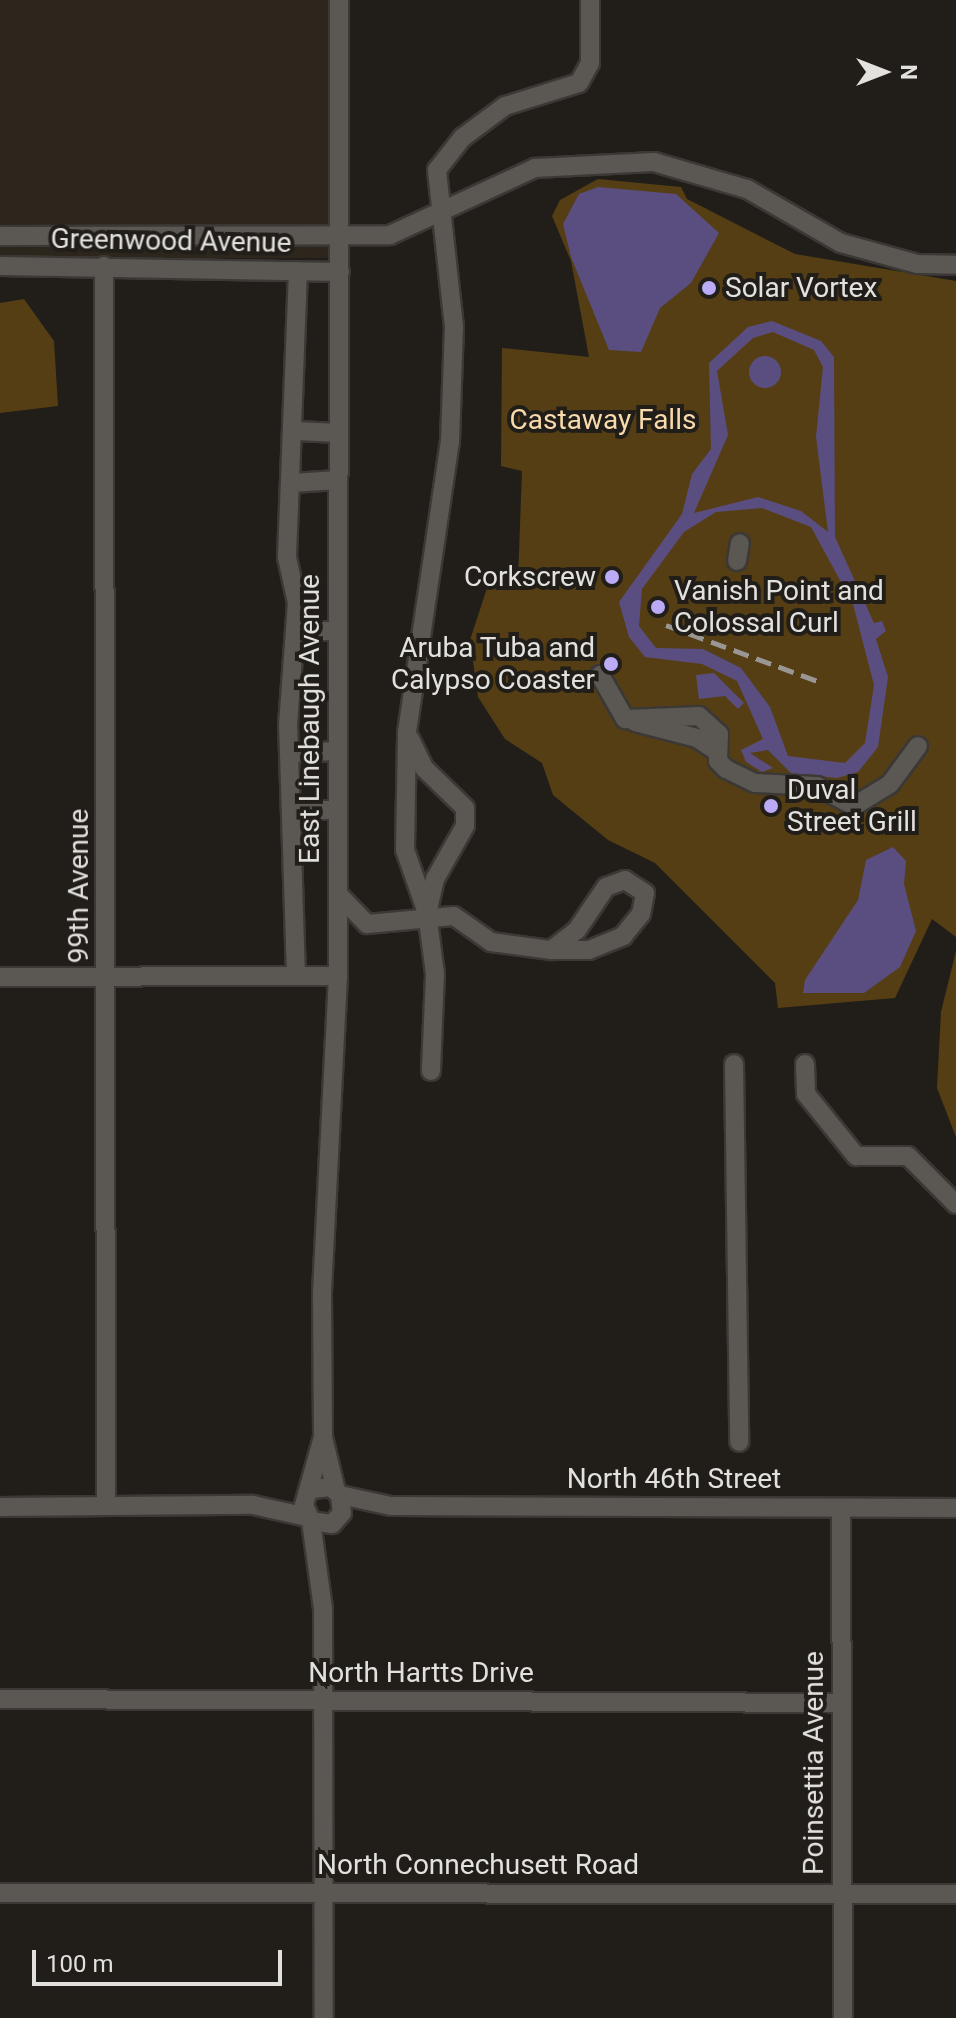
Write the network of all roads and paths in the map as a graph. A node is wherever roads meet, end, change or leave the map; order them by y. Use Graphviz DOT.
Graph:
graph roads {
  1 [pos="339,0"];
  2 [pos="590,0"];
  3 [pos="441,217"];
  4 [pos="0,236"];
  5 [pos="339,236"];
  6 [pos="956,265"];
  7 [pos="0,266"];
  8 [pos="104,266"];
  9 [pos="298,271"];
  10 [pos="340,272"];
  11 [pos="296,431"];
  12 [pos="339,433"];
  13 [pos="338,480"];
  14 [pos="292,483"];
  15 [pos="295,631"];
  16 [pos="337,631"];
  17 [pos="600,675"];
  18 [pos="407,732"];
  19 [pos="918,746"];
  20 [pos="338,751"];
  21 [pos="290,753"];
  22 [pos="293,810"];
  23 [pos="338,810"];
  24 [pos="338,894"];
  25 [pos="427,913"];
  26 [pos="551,950"];
  27 [pos="107,975"];
  28 [pos="296,976"];
  29 [pos="338,976"];
  30 [pos="0,977"];
  31 [pos="734,1064"];
  32 [pos="805,1064"];
  33 [pos="431,1071"];
  34 [pos="956,1204"];
  35 [pos="323,1437"];
  36 [pos="739,1442"];
  37 [pos="310,1492"];
  38 [pos="338,1493"];
  39 [pos="253,1505"];
  40 [pos="106,1506"];
  41 [pos="391,1506"];
  42 [pos="0,1507"];
  43 [pos="841,1508"];
  44 [pos="956,1508"];
  45 [pos="309,1519"];
  46 [pos="336,1521"];
  47 [pos="322,1585"];
  48 [pos="0,1699"];
  49 [pos="324,1701"];
  50 [pos="842,1703"];
  51 [pos="0,1893"];
  52 [pos="325,1894"];
  53 [pos="843,1894"];
  54 [pos="956,1894"];
  55 [pos="324,2018"];
  56 [pos="843,2018"];
  1 -- 5 [label="street, East Linebaugh Avenue"];
  2 -- 3 [label="street"];
  3 -- 5 [label="street"];
  3 -- 6 [label="street"];
  3 -- 18 [label="street"];
  4 -- 5 [label="street"];
  5 -- 10 [label="street, East Linebaugh Avenue"];
  7 -- 8 [label="street, Greenwood Avenue"];
  8 -- 9 [label="street, Greenwood Avenue"];
  8 -- 27 [label="street, 99th Avenue"];
  9 -- 10 [label="street, Greenwood Avenue"];
  9 -- 11 [label="street"];
  10 -- 12 [label="street, East Linebaugh Avenue"];
  11 -- 12 [label="street"];
  11 -- 14 [label="street"];
  12 -- 13 [label="street, East Linebaugh Avenue"];
  13 -- 14 [label="street"];
  13 -- 16 [label="street, East Linebaugh Avenue"];
  14 -- 15 [label="street"];
  15 -- 16 [label="street"];
  15 -- 21 [label="street"];
  16 -- 20 [label="street, East Linebaugh Avenue"];
  17 -- 19 [label="street"];
  18 -- 25 [label="street"];
  18 -- 25 [label="street"];
  20 -- 21 [label="street"];
  20 -- 23 [label="street, East Linebaugh Avenue"];
  21 -- 22 [label="street"];
  22 -- 23 [label="street"];
  22 -- 28 [label="street"];
  23 -- 24 [label="street, East Linebaugh Avenue"];
  24 -- 25 [label="street"];
  24 -- 29 [label="street, East Linebaugh Avenue"];
  25 -- 26 [label="street"];
  25 -- 33 [label="street"];
  26 -- 26 [label="street"];
  27 -- 28 [label="street"];
  27 -- 30 [label="street"];
  27 -- 40 [label="street, 99th Avenue"];
  28 -- 29 [label="street"];
  29 -- 35 [label="street, East Linebaugh Avenue"];
  31 -- 36 [label="street"];
  32 -- 34 [label="street"];
  35 -- 37 [label="street, East Linebaugh Avenue"];
  35 -- 38 [label="street, East Linebaugh Avenue"];
  37 -- 38 [label="street, North 46th Street"];
  37 -- 39 [label="street"];
  37 -- 45 [label="street, East Linebaugh Avenue"];
  38 -- 41 [label="street, North 46th Street"];
  38 -- 46 [label="street, East Linebaugh Avenue"];
  39 -- 40 [label="street"];
  39 -- 45 [label="street"];
  40 -- 42 [label="street"];
  41 -- 43 [label="street, North 46th Street"];
  41 -- 46 [label="street, North 46th Street"];
  43 -- 44 [label="street, North 46th Street"];
  43 -- 50 [label="street, Poinsettia Avenue"];
  45 -- 46 [label="street"];
  45 -- 47 [label="street"];
  46 -- 47 [label="street"];
  47 -- 49 [label="street"];
  48 -- 49 [label="street, North Hartts Drive"];
  49 -- 50 [label="street, North Hartts Drive"];
  49 -- 52 [label="street"];
  50 -- 53 [label="street, Poinsettia Avenue"];
  51 -- 52 [label="street, North Connechusett Road"];
  52 -- 53 [label="street, North Connechusett Road"];
  52 -- 55 [label="street"];
  53 -- 54 [label="street, North Connechusett Road"];
  53 -- 56 [label="street, Poinsettia Avenue"];
}
